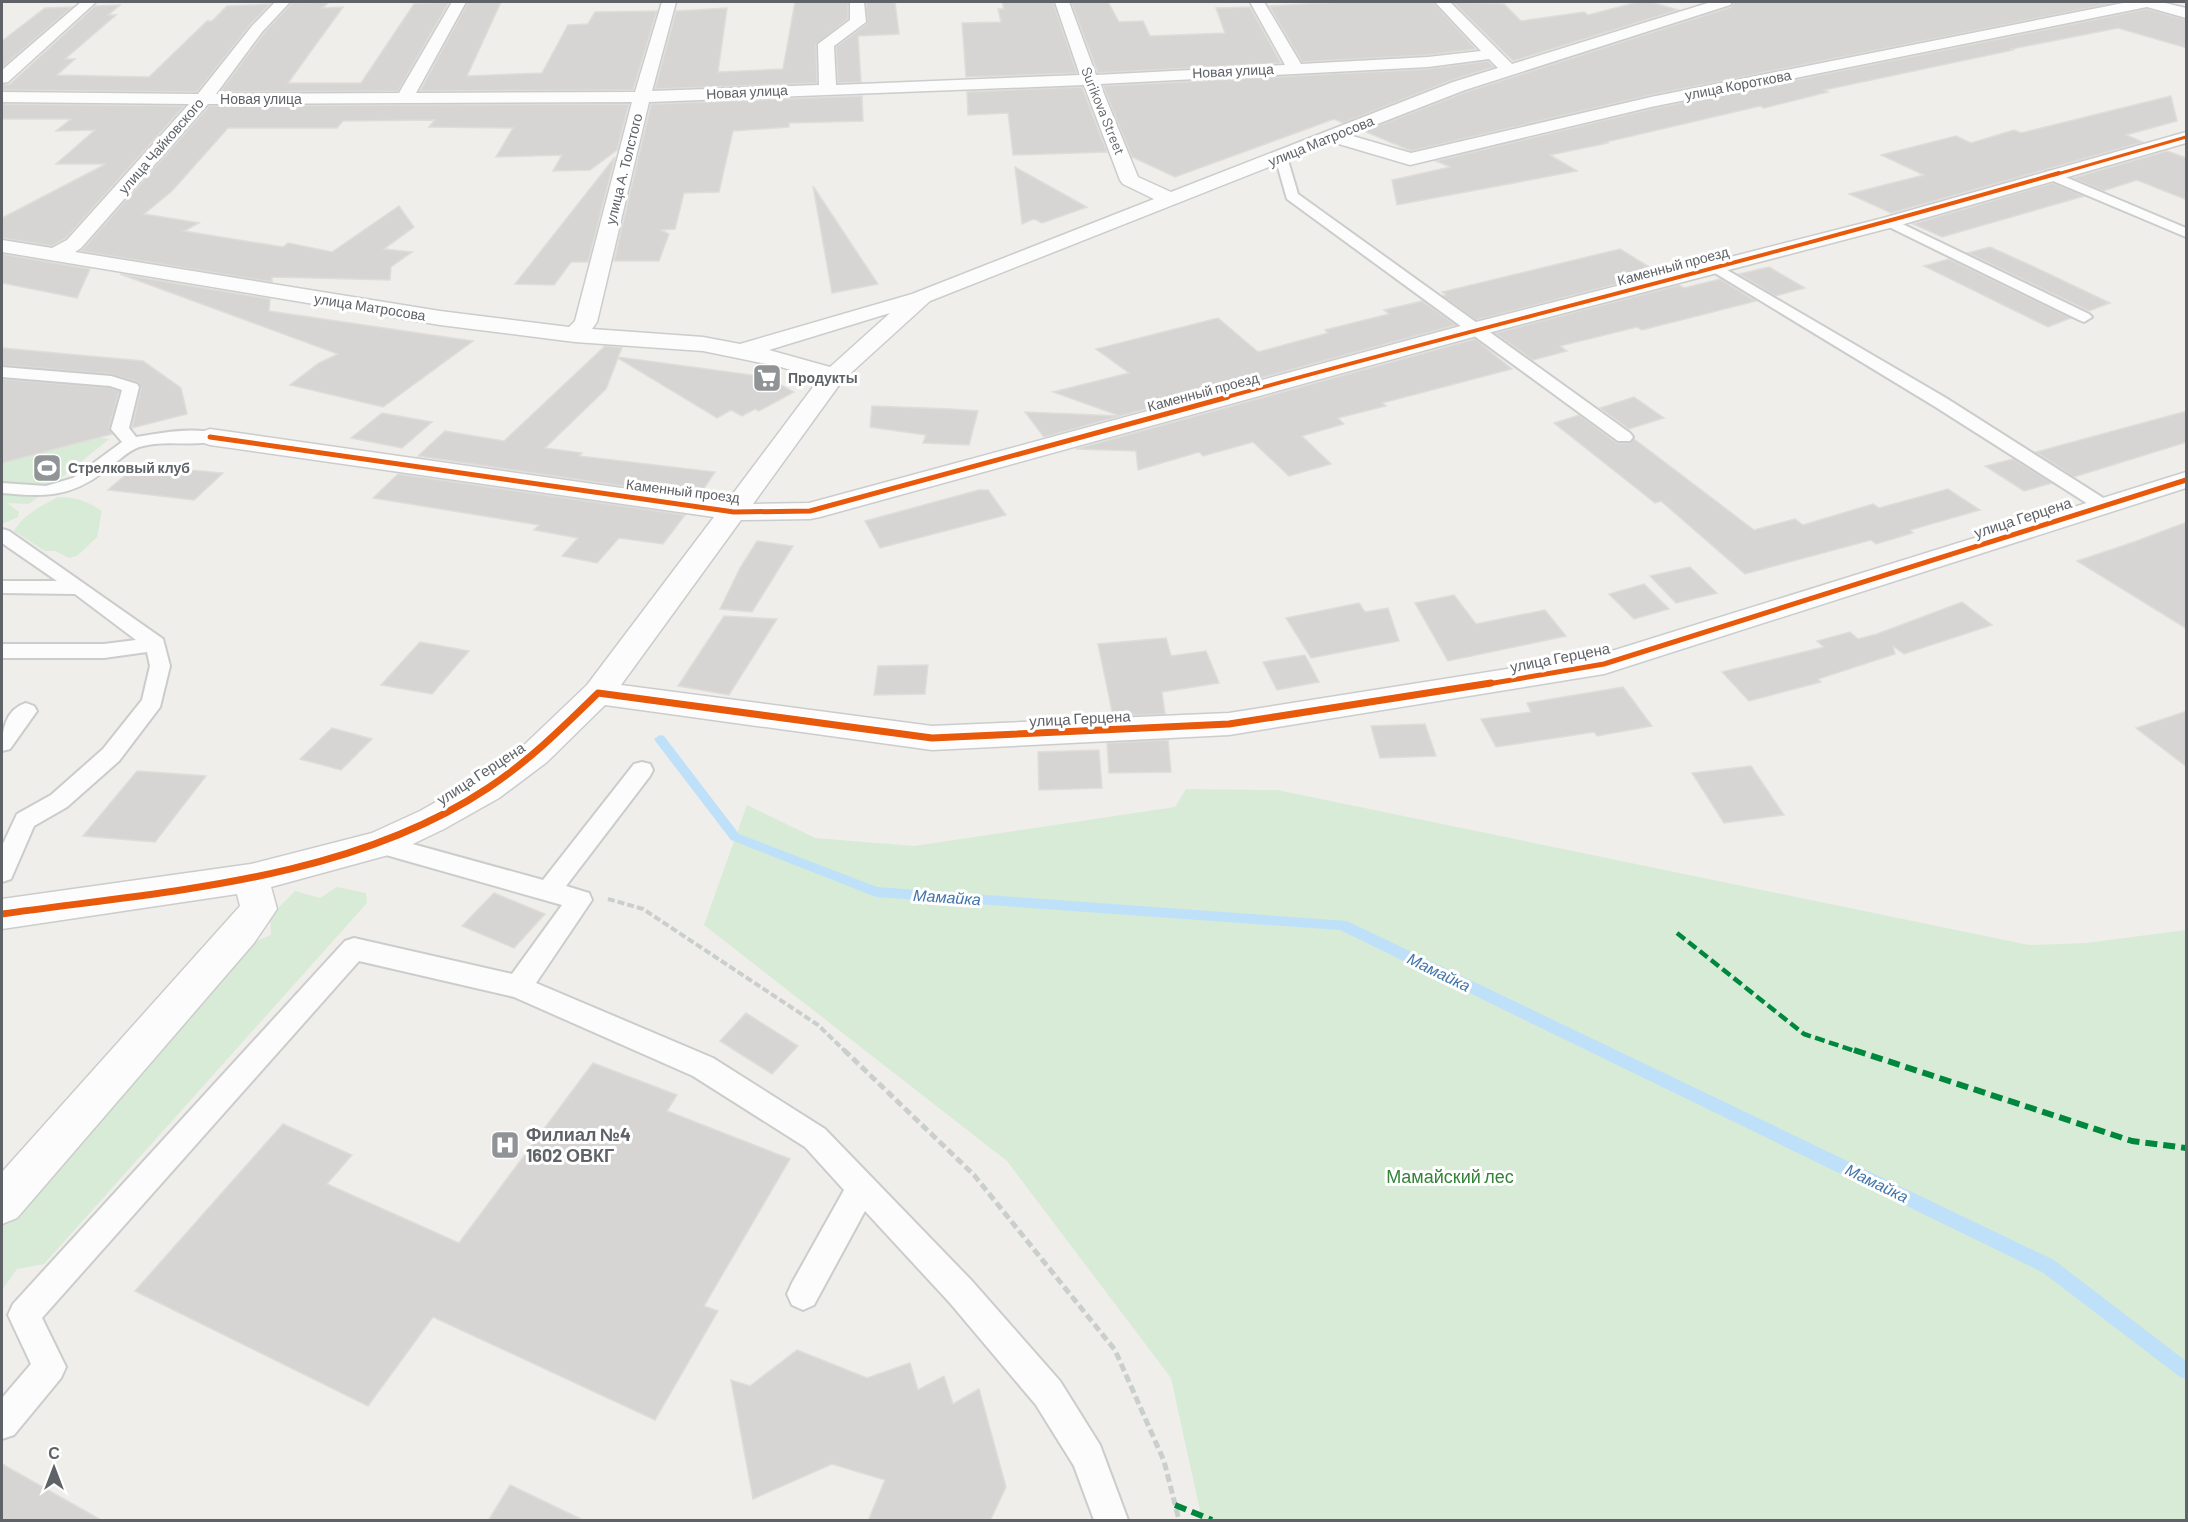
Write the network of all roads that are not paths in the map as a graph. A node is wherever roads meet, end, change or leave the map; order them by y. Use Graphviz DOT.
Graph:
graph roads {
  1 [pos="89,2"];
  2 [pos="283,2"];
  3 [pos="459,2"];
  4 [pos="669,2"];
  5 [pos="857,2"];
  6 [pos="1062,2"];
  7 [pos="1257,2"];
  8 [pos="1442,2"];
  9 [pos="1725,2"];
  10 [pos="2143,2"];
  11 [pos="2187,13"];
  12 [pos="1492,54"];
  13 [pos="1295,68"];
  14 [pos="1510,70"];
  15 [pos="2,78"];
  16 [pos="1090,80"];
  17 [pos="828,89"];
  18 [pos="2,97"];
  19 [pos="642,97"];
  20 [pos="203,99"];
  21 [pos="404,99"];
  22 [pos="1332,136"];
  23 [pos="2187,137"];
  24 [pos="1281,157"];
  25 [pos="2051,175"];
  26 [pos="1168,198"];
  27 [pos="1890,222"];
  28 [pos="2187,233"];
  29 [pos="2,246"];
  30 [pos="54,255"];
  31 [pos="1714,267"];
  32 [pos="922,296"];
  33 [pos="2084,318"];
  34 [pos="1476,329"];
  35 [pos="575,335"];
  36 [pos="741,351"];
  37 [pos="2,372"];
  38 [pos="834,376"];
  39 [pos="210,437"];
  40 [pos="1624,437"];
  41 [pos="132,443"];
  42 [pos="2187,480"];
  43 [pos="2,488"];
  44 [pos="2102,505"];
  45 [pos="734,512"];
  46 [pos="2,535"];
  47 [pos="2,587"];
  48 [pos="80,588"];
  49 [pos="156,644"];
  50 [pos="2,651"];
  51 [pos="598,693"];
  52 [pos="26,711"];
  53 [pos="2,743"];
  54 [pos="642,770"];
  55 [pos="10,833"];
  56 [pos="380,844"];
  57 [pos="2,872"];
  58 [pos="251,878"];
  59 [pos="551,886"];
  60 [pos="2,914"];
  61 [pos="518,987"];
  62 [pos="862,1187"];
  63 [pos="2,1203"];
  64 [pos="803,1294"];
  65 [pos="2,1424"];
  66 [pos="1111,1521"];
  1 -- 15 [label="street"];
  2 -- 20 [label="street, улица Чайковского"];
  3 -- 21 [label="street"];
  4 -- 19 [label="street, улица А. Толстого"];
  5 -- 17 [label="street"];
  6 -- 16 [label="street, Surikova Street"];
  7 -- 13 [label="street"];
  8 -- 12 [label="street"];
  9 -- 14 [label="street, улица Матросова"];
  10 -- 11 [label="street"];
  10 -- 22 [label="street, улица Короткова"];
  12 -- 13 [label="street, Новая улица"];
  12 -- 14 [label="street"];
  13 -- 16 [label="street, Новая улица"];
  14 -- 22 [label="street, улица Матросова"];
  16 -- 17 [label="street, Новая улица"];
  16 -- 26 [label="street, Surikova Street"];
  17 -- 19 [label="street, Новая улица"];
  18 -- 20 [label="street, Новая улица"];
  19 -- 21 [label="street, Новая улица"];
  19 -- 35 [label="street, улица А. Толстого"];
  20 -- 21 [label="street, Новая улица"];
  20 -- 30 [label="street, улица Чайковского"];
  22 -- 24 [label="street, улица Матросова"];
  23 -- 25 [label="street, Каменный проезд"];
  24 -- 26 [label="street, улица Матросова"];
  24 -- 34 [label="lane"];
  25 -- 27 [label="street, Каменный проезд"];
  25 -- 28 [label="lane"];
  26 -- 32 [label="street, улица Матросова"];
  27 -- 31 [label="street, Каменный проезд"];
  27 -- 33 [label="lane"];
  29 -- 30 [label="street, улица Матросова"];
  30 -- 35 [label="street, улица Матросова"];
  31 -- 34 [label="street, Каменный проезд"];
  31 -- 44 [label="lane"];
  32 -- 36 [label="street, улица Матросова"];
  32 -- 38 [label="street, улица Матросова"];
  34 -- 40 [label="lane"];
  34 -- 45 [label="street, Каменный проезд"];
  35 -- 36 [label="street, улица Матросова"];
  36 -- 38 [label="street, улица Матросова"];
  37 -- 41 [label="lane"];
  38 -- 45 [label="street, улица Матросова"];
  39 -- 41 [label="lane"];
  39 -- 45 [label="street, Каменный проезд"];
  41 -- 43 [label="lane"];
  42 -- 44 [label="street, улица Герцена"];
  44 -- 51 [label="street, улица Герцена"];
  45 -- 51 [label="street, улица Матросова"];
  46 -- 48 [label="lane"];
  47 -- 48 [label="lane"];
  48 -- 49 [label="lane"];
  49 -- 50 [label="lane"];
  49 -- 55 [label="lane"];
  51 -- 56 [label="street, улица Герцена"];
  52 -- 53 [label="lane"];
  54 -- 59 [label="lane"];
  55 -- 57 [label="lane"];
  56 -- 58 [label="street, улица Герцена"];
  56 -- 59 [label="lane"];
  58 -- 60 [label="street, улица Герцена"];
  58 -- 63 [label="street"];
  59 -- 61 [label="lane"];
  61 -- 62 [label="lane"];
  61 -- 65 [label="lane"];
  62 -- 64 [label="lane"];
  62 -- 66 [label="lane"];
}
